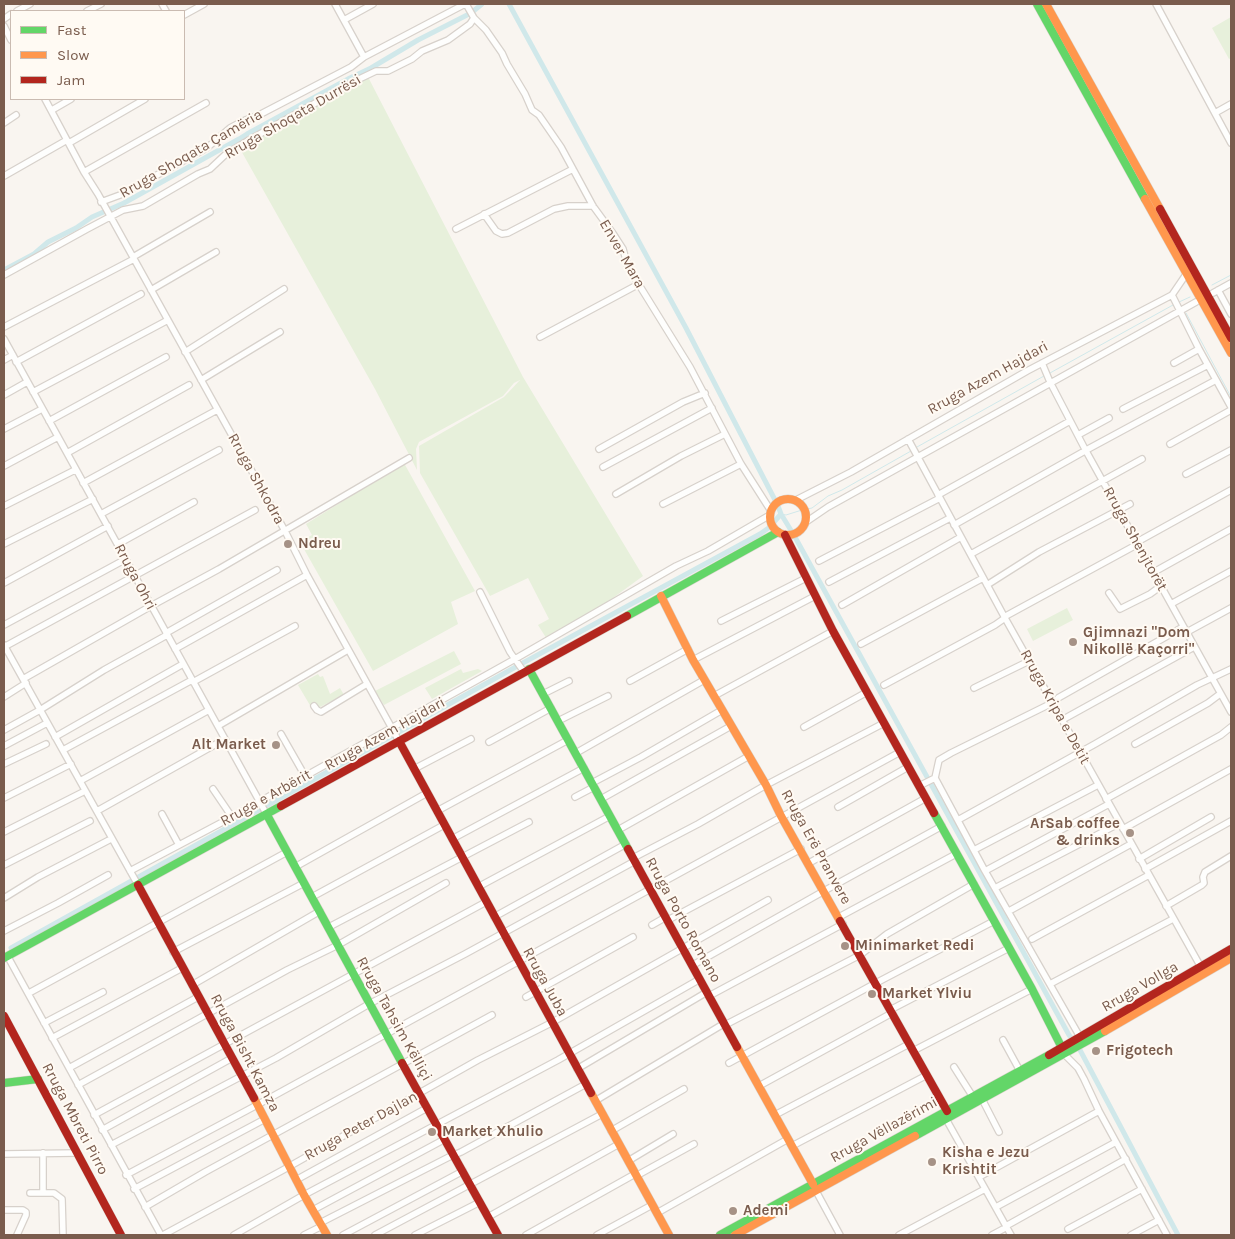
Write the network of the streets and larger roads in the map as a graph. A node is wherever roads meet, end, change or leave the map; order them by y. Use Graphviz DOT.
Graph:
graph roads {
  1 [pos="30,4"];
  2 [pos="101,4"];
  3 [pos="204,4"];
  4 [pos="335,4"];
  5 [pos="373,4"];
  6 [pos="466,4"];
  7 [pos="1037,4"];
  8 [pos="1046,4"];
  9 [pos="1156,4"];
  10 [pos="19,10"];
  11 [pos="89,10"];
  12 [pos="185,14"];
  13 [pos="473,15"];
  14 [pos="344,20"];
  15 [pos="4,26"];
  16 [pos="10,38"];
  17 [pos="364,57"];
  18 [pos="46,100"];
  19 [pos="69,100"];
  20 [pos="143,100"];
  21 [pos="206,103"];
  22 [pos="1231,104"];
  23 [pos="52,110"];
  24 [pos="1215,113"];
  25 [pos="16,116"];
  26 [pos="4,123"];
  27 [pos="68,142"];
  28 [pos="1231,143"];
  29 [pos="573,169"];
  30 [pos="84,172"];
  31 [pos="4,176"];
  32 [pos="103,204"];
  33 [pos="593,206"];
  34 [pos="210,212"];
  35 [pos="484,214"];
  36 [pos="109,215"];
  37 [pos="456,229"];
  38 [pos="216,252"];
  39 [pos="133,258"];
  40 [pos="1187,273"];
  41 [pos="4,275"];
  42 [pos="1231,283"];
  43 [pos="639,284"];
  44 [pos="284,289"];
  45 [pos="151,290"];
  46 [pos="140,294"];
  47 [pos="1173,298"];
  48 [pos="1196,302"];
  49 [pos="1179,309"];
  50 [pos="1231,314"];
  51 [pos="168,320"];
  52 [pos="4,327"];
  53 [pos="280,332"];
  54 [pos="540,337"];
  55 [pos="1231,338"];
  56 [pos="4,339"];
  57 [pos="1199,349"];
  58 [pos="185,352"];
  59 [pos="1231,353"];
  60 [pos="13,356"];
  61 [pos="166,357"];
  62 [pos="4,360"];
  63 [pos="16,362"];
  64 [pos="1042,363"];
  65 [pos="1174,363"];
  66 [pos="1208,365"];
  67 [pos="201,380"];
  68 [pos="1049,380"];
  69 [pos="1216,380"];
  70 [pos="28,382"];
  71 [pos="189,385"];
  72 [pos="34,392"];
  73 [pos="705,393"];
  74 [pos="4,395"];
  75 [pos="712,408"];
  76 [pos="1231,408"];
  77 [pos="42,409"];
  78 [pos="1123,409"];
  79 [pos="217,410"];
  80 [pos="1109,418"];
  81 [pos="49,421"];
  82 [pos="1070,421"];
  83 [pos="4,429"];
  84 [pos="725,434"];
  85 [pos="1078,434"];
  86 [pos="58,437"];
  87 [pos="908,439"];
  88 [pos="1170,444"];
  89 [pos="599,449"];
  90 [pos="219,450"];
  91 [pos="1231,450"];
  92 [pos="1086,451"];
  93 [pos="915,452"];
  94 [pos="67,453"];
  95 [pos="409,458"];
  96 [pos="1142,459"];
  97 [pos="741,464"];
  98 [pos="4,466"];
  99 [pos="603,468"];
  100 [pos="76,470"];
  101 [pos="1186,474"];
  102 [pos="1103,480"];
  103 [pos="83,483"];
  104 [pos="1231,490"];
  105 [pos="616,494"];
  106 [pos="939,497"];
  107 [pos="92,499"];
  108 [pos="796,500"];
  109 [pos="194,502"];
  110 [pos="663,504"];
  111 [pos="1130,504"];
  112 [pos="4,506"];
  113 [pos="256,510"];
  114 [pos="1119,510"];
  115 [pos="770,513"];
  116 [pos="102,514"];
  117 [pos="950,518"];
  118 [pos="806,522"];
  119 [pos="954,525"];
  120 [pos="108,526"];
  121 [pos="1231,529"];
  122 [pos="285,531"];
  123 [pos="781,533"];
  124 [pos="961,537"];
  125 [pos="1137,543"];
  126 [pos="4,544"];
  127 [pos="118,544"];
  128 [pos="971,554"];
  129 [pos="126,559"];
  130 [pos="819,561"];
  131 [pos="278,570"];
  132 [pos="1231,571"];
  133 [pos="1154,572"];
  134 [pos="134,574"];
  135 [pos="307,575"];
  136 [pos="806,578"];
  137 [pos="982,578"];
  138 [pos="829,582"];
  139 [pos="4,583"];
  140 [pos="988,585"];
  141 [pos="1161,586"];
  142 [pos="480,592"];
  143 [pos="1110,593"];
  144 [pos="661,596"];
  145 [pos="815,596"];
  146 [pos="1171,604"];
  147 [pos="842,605"];
  148 [pos="151,606"];
  149 [pos="1231,608"];
  150 [pos="1004,618"];
  151 [pos="721,621"];
  152 [pos="4,625"];
  153 [pos="294,626"];
  154 [pos="1185,630"];
  155 [pos="833,631"];
  156 [pos="167,634"];
  157 [pos="861,644"];
  158 [pos="4,646"];
  159 [pos="1194,647"];
  160 [pos="175,649"];
  161 [pos="688,649"];
  162 [pos="348,650"];
  163 [pos="516,659"];
  164 [pos="693,660"];
  165 [pos="1029,661"];
  166 [pos="183,664"];
  167 [pos="1231,669"];
  168 [pos="525,670"];
  169 [pos="1213,678"];
  170 [pos="704,680"];
  171 [pos="24,681"];
  172 [pos="193,681"];
  173 [pos="569,681"];
  174 [pos="630,681"];
  175 [pos="367,684"];
  176 [pos="884,685"];
  177 [pos="974,688"];
  178 [pos="867,692"];
  179 [pos="543,694"];
  180 [pos="1220,694"];
  181 [pos="4,696"];
  182 [pos="608,696"];
  183 [pos="714,696"];
  184 [pos="1229,701"];
  185 [pos="1052,703"];
  186 [pos="314,706"];
  187 [pos="551,708"];
  188 [pos="40,710"];
  189 [pos="209,710"];
  190 [pos="722,710"];
  191 [pos="1231,712"];
  192 [pos="1062,720"];
  193 [pos="558,721"];
  194 [pos="47,723"];
  195 [pos="884,723"];
  196 [pos="218,726"];
  197 [pos="731,726"];
  198 [pos="804,727"];
  199 [pos="1231,728"];
  200 [pos="4,730"];
  201 [pos="281,734"];
  202 [pos="395,735"];
  203 [pos="55,737"];
  204 [pos="225,739"];
  205 [pos="471,739"];
  206 [pos="568,740"];
  207 [pos="489,742"];
  208 [pos="46,744"];
  209 [pos="1135,744"];
  210 [pos="4,746"];
  211 [pos="63,750"];
  212 [pos="900,752"];
  213 [pos="576,753"];
  214 [pos="1080,753"];
  215 [pos="749,756"];
  216 [pos="4,764"];
  217 [pos="71,764"];
  218 [pos="908,767"];
  219 [pos="584,768"];
  220 [pos="414,769"];
  221 [pos="1231,769"];
  222 [pos="305,776"];
  223 [pos="934,778"];
  224 [pos="80,781"];
  225 [pos="923,784"];
  226 [pos="593,785"];
  227 [pos="766,785"];
  228 [pos="1098,785"];
  229 [pos="213,789"];
  230 [pos="85,791"];
  231 [pos="427,793"];
  232 [pos="575,797"];
  233 [pos="4,798"];
  234 [pos="926,798"];
  235 [pos="601,799"];
  236 [pos="1107,801"];
  237 [pos="260,803"];
  238 [pos="838,807"];
  239 [pos="436,811"];
  240 [pos="97,812"];
  241 [pos="162,814"];
  242 [pos="266,814"];
  243 [pos="610,816"];
  244 [pos="781,816"];
  245 [pos="232,817"];
  246 [pos="1211,818"];
  247 [pos="958,820"];
  248 [pos="90,821"];
  249 [pos="1231,821"];
  250 [pos="529,822"];
  251 [pos="444,825"];
  252 [pos="942,826"];
  253 [pos="1121,826"];
  254 [pos="618,830"];
  255 [pos="4,832"];
  256 [pos="111,839"];
  257 [pos="452,839"];
  258 [pos="626,844"];
  259 [pos="1131,844"];
  260 [pos="179,845"];
  261 [pos="801,849"];
  262 [pos="974,850"];
  263 [pos="287,852"];
  264 [pos="956,854"];
  265 [pos="1231,856"];
  266 [pos="462,859"];
  267 [pos="1139,859"];
  268 [pos="634,860"];
  269 [pos="809,863"];
  270 [pos="4,865"];
  271 [pos="296,867"];
  272 [pos="985,871"];
  273 [pos="1147,872"];
  274 [pos="132,873"];
  275 [pos="108,874"];
  276 [pos="137,883"];
  277 [pos="304,883"];
  278 [pos="446,883"];
  279 [pos="974,884"];
  280 [pos="478,887"];
  281 [pos="650,888"];
  282 [pos="995,888"];
  283 [pos="824,891"];
  284 [pos="312,897"];
  285 [pos="4,898"];
  286 [pos="768,900"];
  287 [pos="486,902"];
  288 [pos="1166,906"];
  289 [pos="320,911"];
  290 [pos="1008,911"];
  291 [pos="494,917"];
  292 [pos="667,919"];
  293 [pos="1173,919"];
  294 [pos="841,921"];
  295 [pos="994,921"];
  296 [pos="158,923"];
  297 [pos="652,924"];
  298 [pos="329,927"];
  299 [pos="4,931"];
  300 [pos="502,932"];
  301 [pos="633,937"];
  302 [pos="1032,939"];
  303 [pos="338,945"];
  304 [pos="1009,948"];
  305 [pos="4,949"];
  306 [pos="684,949"];
  307 [pos="1231,949"];
  308 [pos="173,952"];
  309 [pos="860,955"];
  310 [pos="6,958"];
  311 [pos="1231,958"];
  312 [pos="519,962"];
  313 [pos="693,966"];
  314 [pos="182,968"];
  315 [pos="1202,970"];
  316 [pos="353,974"];
  317 [pos="700,979"];
  318 [pos="876,983"];
  319 [pos="1050,984"];
  320 [pos="192,985"];
  321 [pos="1032,989"];
  322 [pos="103,992"];
  323 [pos="534,992"];
  324 [pos="28,993"];
  325 [pos="708,994"];
  326 [pos="198,997"];
  327 [pos="526,997"];
  328 [pos="369,1004"];
  329 [pos="891,1011"];
  330 [pos="208,1014"];
  331 [pos="4,1016"];
  332 [pos="492,1016"];
  333 [pos="44,1023"];
  334 [pos="552,1023"];
  335 [pos="725,1024"];
  336 [pos="385,1034"];
  337 [pos="52,1038"];
  338 [pos="1003,1040"];
  339 [pos="1080,1040"];
  340 [pos="224,1044"];
  341 [pos="911,1048"];
  342 [pos="1064,1050"];
  343 [pos="569,1054"];
  344 [pos="742,1056"];
  345 [pos="232,1058"];
  346 [pos="728,1063"];
  347 [pos="403,1065"];
  348 [pos="954,1067"];
  349 [pos="69,1068"];
  350 [pos="577,1069"];
  351 [pos="1020,1071"];
  352 [pos="926,1074"];
  353 [pos="241,1076"];
  354 [pos="38,1079"];
  355 [pos="4,1083"];
  356 [pos="586,1084"];
  357 [pos="78,1085"];
  358 [pos="759,1086"];
  359 [pos="684,1089"];
  360 [pos="419,1093"];
  361 [pos="973,1097"];
  362 [pos="982,1099"];
  363 [pos="595,1101"];
  364 [pos="257,1106"];
  365 [pos="427,1108"];
  366 [pos="1099,1111"];
  367 [pos="602,1114"];
  368 [pos="94,1115"];
  369 [pos="775,1115"];
  370 [pos="947,1115"];
  371 [pos="265,1119"];
  372 [pos="436,1125"];
  373 [pos="102,1130"];
  374 [pos="611,1130"];
  375 [pos="999,1132"];
  376 [pos="673,1134"];
  377 [pos="273,1136"];
  378 [pos="445,1138"];
  379 [pos="790,1142"];
  380 [pos="1116,1142"];
  381 [pos="618,1144"];
  382 [pos="694,1144"];
  383 [pos="111,1145"];
  384 [pos="43,1153"];
  385 [pos="77,1153"];
  386 [pos="4,1154"];
  387 [pos="454,1155"];
  388 [pos="1126,1159"];
  389 [pos="628,1161"];
  390 [pos="289,1166"];
  391 [pos="463,1171"];
  392 [pos="126,1175"];
  393 [pos="636,1175"];
  394 [pos="979,1177"];
  395 [pos="296,1180"];
  396 [pos="470,1186"];
  397 [pos="814,1188"];
  398 [pos="134,1189"];
  399 [pos="985,1189"];
  400 [pos="1142,1189"];
  401 [pos="43,1192"];
  402 [pos="30,1193"];
  403 [pos="304,1195"];
  404 [pos="480,1202"];
  405 [pos="652,1205"];
  406 [pos="144,1207"];
  407 [pos="996,1207"];
  408 [pos="4,1210"];
  409 [pos="313,1210"];
  410 [pos="657,1214"];
  411 [pos="488,1217"];
  412 [pos="1159,1220"];
  413 [pos="321,1224"];
  414 [pos="1007,1226"];
  415 [pos="1068,1229"];
  416 [pos="839,1233"];
  417 [pos="495,1234"];
  418 [pos="17,1235"];
  419 [pos="63,1235"];
  420 [pos="121,1235"];
  421 [pos="162,1235"];
  422 [pos="234,1235"];
  423 [pos="304,1235"];
  424 [pos="327,1235"];
  425 [pos="343,1235"];
  426 [pos="375,1235"];
  427 [pos="415,1235"];
  428 [pos="526,1235"];
  429 [pos="597,1235"];
  430 [pos="669,1235"];
  431 [pos="720,1235"];
  432 [pos="735,1235"];
  433 [pos="831,1235"];
  434 [pos="899,1235"];
  435 [pos="992,1235"];
  436 [pos="1011,1235"];
  437 [pos="1132,1235"];
  438 [pos="1167,1235"];
  1 -- 10 [label="street"];
  2 -- 11 [label="street"];
  3 -- 12 [label="street"];
  4 -- 14 [label="street"];
  5 -- 14 [label="street"];
  6 -- 13 [label="street, Enver Mara"];
  6 -- 17 [label="street, Rruga Shoqata Çamëria"];
  7 -- 40 [label="street"];
  8 -- 55 [label="street"];
  9 -- 24 [label="street"];
  13 -- 29 [label="street, Enver Mara"];
  13 -- 36 [label="street, Rruga Shoqata Durrësi"];
  14 -- 17 [label="street"];
  15 -- 16 [label="street"];
  17 -- 32 [label="street, Rruga Shoqata Çamëria"];
  18 -- 23 [label="street, Rruga Shkodra"];
  19 -- 23 [label="street"];
  20 -- 27 [label="street"];
  21 -- 30 [label="street"];
  22 -- 24 [label="street"];
  23 -- 27 [label="street, Rruga Shkodra"];
  24 -- 28 [label="street"];
  25 -- 26 [label="street"];
  27 -- 30 [label="street, Rruga Shkodra"];
  27 -- 31 [label="street"];
  29 -- 33 [label="street, Enver Mara"];
  29 -- 35 [label="street"];
  30 -- 32 [label="street, Rruga Shkodra"];
  32 -- 36 [label="street, Rruga Shkodra"];
  33 -- 35 [label="street"];
  33 -- 43 [label="street, Enver Mara"];
  34 -- 39 [label="street"];
  35 -- 37 [label="street"];
  36 -- 39 [label="street, Rruga Shkodra"];
  36 -- 41 [label="street, Rruga Shoqata Durrësi"];
  38 -- 45 [label="street"];
  39 -- 45 [label="street, Rruga Shkodra"];
  39 -- 52 [label="street"];
  40 -- 47 [label="street, Rruga Azem Hajdari"];
  40 -- 59 [label="street"];
  42 -- 50 [label="street"];
  43 -- 54 [label="street"];
  43 -- 73 [label="street, Enver Mara"];
  44 -- 58 [label="street"];
  45 -- 51 [label="street, Rruga Shkodra"];
  46 -- 63 [label="street"];
  47 -- 49 [label="street"];
  47 -- 64 [label="street, Rruga Azem Hajdari"];
  48 -- 49 [label="street, Rruga Azem Hajdari"];
  49 -- 57 [label="street"];
  49 -- 68 [label="street, Rruga Azem Hajdari"];
  51 -- 58 [label="street, Rruga Shkodra"];
  51 -- 72 [label="street"];
  53 -- 67 [label="street"];
  56 -- 60 [label="street, Rruga Ohri"];
  57 -- 65 [label="street"];
  57 -- 66 [label="street"];
  58 -- 67 [label="street, Rruga Shkodra"];
  60 -- 62 [label="street"];
  60 -- 63 [label="street, Rruga Ohri"];
  61 -- 81 [label="street"];
  63 -- 70 [label="street, Rruga Ohri"];
  64 -- 68 [label="street, Rruga Shenjtorët"];
  64 -- 87 [label="street, Rruga Azem Hajdari"];
  66 -- 69 [label="street"];
  66 -- 78 [label="street"];
  67 -- 79 [label="street, Rruga Shkodra"];
  68 -- 82 [label="street, Rruga Shenjtorët"];
  68 -- 93 [label="street, Rruga Azem Hajdari"];
  69 -- 76 [label="street"];
  69 -- 92 [label="street"];
  70 -- 72 [label="street, Rruga Ohri"];
  70 -- 74 [label="street"];
  71 -- 94 [label="street"];
  72 -- 77 [label="street, Rruga Ohri"];
  73 -- 75 [label="street, Enver Mara"];
  73 -- 89 [label="street"];
  75 -- 84 [label="street, Enver Mara"];
  75 -- 99 [label="street"];
  76 -- 88 [label="street"];
  77 -- 81 [label="street, Rruga Ohri"];
  77 -- 83 [label="street"];
  79 -- 103 [label="street"];
  79 -- 122 [label="street, Rruga Shkodra"];
  80 -- 85 [label="street"];
  81 -- 86 [label="street, Rruga Ohri"];
  82 -- 85 [label="street, Rruga Shenjtorët"];
  82 -- 106 [label="street"];
  84 -- 97 [label="street, Enver Mara"];
  84 -- 105 [label="street"];
  85 -- 92 [label="street, Rruga Shenjtorët"];
  86 -- 94 [label="street, Rruga Ohri"];
  86 -- 98 [label="street"];
  87 -- 93 [label="street, Rruga Kripa e Detit"];
  87 -- 108 [label="street, Rruga Azem Hajdari"];
  90 -- 116 [label="street"];
  91 -- 101 [label="street"];
  92 -- 102 [label="street, Rruga Shenjtorët"];
  92 -- 119 [label="street"];
  93 -- 106 [label="street, Rruga Kripa e Detit"];
  93 -- 118 [label="street, Rruga Azem Hajdari"];
  94 -- 100 [label="street, Rruga Ohri"];
  95 -- 122 [label="street"];
  96 -- 102 [label="street"];
  97 -- 110 [label="street"];
  97 -- 115 [label="street, Enver Mara"];
  100 -- 103 [label="street, Rruga Ohri"];
  100 -- 112 [label="street"];
  102 -- 114 [label="street, Rruga Shenjtorët"];
  102 -- 128 [label="street"];
  103 -- 107 [label="street, Rruga Ohri"];
  104 -- 125 [label="street"];
  106 -- 117 [label="street, Rruga Kripa e Detit"];
  106 -- 130 [label="street"];
  107 -- 116 [label="street, Rruga Ohri"];
  107 -- 126 [label="street"];
  108 -- 115 [label="street, Rruga Azem Hajdari"];
  108 -- 118 [label="street"];
  109 -- 127 [label="street"];
  111 -- 114 [label="street"];
  113 -- 134 [label="street"];
  114 -- 125 [label="street, Rruga Shenjtorët"];
  114 -- 140 [label="street"];
  115 -- 123 [label="street"];
  115 -- 163 [label="street, Rruga e Arbërit"];
  116 -- 120 [label="street, Rruga Ohri"];
  117 -- 119 [label="street, Rruga Kripa e Detit"];
  117 -- 138 [label="street"];
  118 -- 123 [label="street, Rruga Azem Hajdari"];
  119 -- 124 [label="street, Rruga Kripa e Detit"];
  120 -- 127 [label="street, Rruga Ohri"];
  120 -- 139 [label="street"];
  121 -- 133 [label="street"];
  122 -- 135 [label="street, Rruga Shkodra"];
  122 -- 148 [label="street"];
  123 -- 136 [label="street"];
  123 -- 144 [label="street, Rruga Azem Hajdari"];
  124 -- 128 [label="street, Rruga Kripa e Detit"];
  124 -- 147 [label="street"];
  125 -- 133 [label="street, Rruga Shenjtorët"];
  125 -- 150 [label="street"];
  127 -- 129 [label="street, Rruga Ohri"];
  128 -- 137 [label="street, Rruga Kripa e Detit"];
  129 -- 134 [label="street, Rruga Ohri"];
  129 -- 152 [label="street"];
  131 -- 156 [label="street"];
  132 -- 146 [label="street"];
  133 -- 141 [label="street, Rruga Shenjtorët"];
  134 -- 148 [label="street, Rruga Ohri"];
  134 -- 158 [label="street"];
  135 -- 160 [label="street"];
  135 -- 162 [label="street, Rruga Shkodra"];
  136 -- 145 [label="street"];
  136 -- 151 [label="street"];
  137 -- 140 [label="street, Rruga Kripa e Detit"];
  137 -- 157 [label="street"];
  140 -- 150 [label="street, Rruga Kripa e Detit"];
  141 -- 143 [label="street"];
  141 -- 146 [label="street, Rruga Shenjtorët"];
  142 -- 163 [label="street"];
  144 -- 161 [label="street, Rruga Erë Pranvere"];
  144 -- 168 [label="street, Rruga Azem Hajdari"];
  145 -- 155 [label="street"];
  145 -- 164 [label="street"];
  146 -- 154 [label="street, Rruga Shenjtorët"];
  148 -- 156 [label="street, Rruga Ohri"];
  148 -- 171 [label="street"];
  149 -- 154 [label="street"];
  150 -- 165 [label="street, Rruga Kripa e Detit"];
  150 -- 176 [label="street"];
  153 -- 172 [label="street"];
  154 -- 159 [label="street, Rruga Shenjtorët"];
  154 -- 185 [label="street"];
  155 -- 178 [label="street"];
  155 -- 183 [label="street"];
  156 -- 160 [label="street, Rruga Ohri"];
  156 -- 188 [label="street"];
  158 -- 171 [label="street"];
  159 -- 169 [label="street, Rruga Shenjtorët"];
  159 -- 192 [label="street"];
  160 -- 166 [label="street, Rruga Ohri"];
  161 -- 164 [label="street, Rruga Erë Pranvere"];
  161 -- 174 [label="street"];
  162 -- 175 [label="street, Rruga Shkodra"];
  162 -- 196 [label="street"];
  163 -- 168 [label="street"];
  163 -- 202 [label="street, Rruga e Arbërit"];
  164 -- 170 [label="street, Rruga Erë Pranvere"];
  165 -- 177 [label="street"];
  165 -- 185 [label="street, Rruga Kripa e Detit"];
  166 -- 172 [label="street, Rruga Ohri"];
  166 -- 203 [label="street"];
  167 -- 169 [label="street"];
  168 -- 179 [label="street, Rruga Porto Romano"];
  168 -- 202 [label="street, Rruga Azem Hajdari"];
  169 -- 180 [label="street, Rruga Shenjtorët"];
  169 -- 214 [label="street"];
  170 -- 183 [label="street, Rruga Erë Pranvere"];
  170 -- 213 [label="street"];
  171 -- 181 [label="street"];
  171 -- 188 [label="street"];
  172 -- 189 [label="street, Rruga Ohri"];
  172 -- 211 [label="street"];
  173 -- 179 [label="street"];
  175 -- 186 [label="street"];
  175 -- 202 [label="street, Rruga Shkodra"];
  178 -- 195 [label="street"];
  178 -- 198 [label="street"];
  179 -- 187 [label="street, Rruga Porto Romano"];
  180 -- 184 [label="street, Rruga Shenjtorët"];
  180 -- 209 [label="street"];
  182 -- 193 [label="street"];
  183 -- 190 [label="street, Rruga Erë Pranvere"];
  184 -- 191 [label="street, Rruga Shenjtorët"];
  185 -- 192 [label="street, Rruga Kripa e Detit"];
  185 -- 223 [label="street"];
  187 -- 193 [label="street, Rruga Porto Romano"];
  187 -- 207 [label="street"];
  188 -- 194 [label="street"];
  188 -- 200 [label="street"];
  189 -- 196 [label="street, Rruga Ohri"];
  189 -- 224 [label="street"];
  190 -- 197 [label="street, Rruga Erë Pranvere"];
  190 -- 226 [label="street"];
  192 -- 214 [label="street, Rruga Kripa e Detit"];
  193 -- 206 [label="street, Rruga Porto Romano"];
  194 -- 203 [label="street"];
  194 -- 210 [label="street"];
  195 -- 212 [label="street"];
  195 -- 227 [label="street"];
  196 -- 204 [label="street, Rruga Ohri"];
  197 -- 215 [label="street, Rruga Erë Pranvere"];
  197 -- 235 [label="street"];
  199 -- 236 [label="street"];
  201 -- 222 [label="street"];
  202 -- 220 [label="street, Rruga Juba"];
  202 -- 222 [label="street, Rruga e Arbërit"];
  202 -- 242 [label="street, Rruga Azem Hajdari"];
  203 -- 211 [label="street"];
  204 -- 237 [label="street, Rruga Ohri"];
  204 -- 240 [label="street"];
  205 -- 220 [label="street"];
  206 -- 213 [label="street, Rruga Porto Romano"];
  206 -- 239 [label="street"];
  208 -- 216 [label="street"];
  211 -- 217 [label="street"];
  212 -- 218 [label="street"];
  212 -- 244 [label="street"];
  213 -- 219 [label="street, Rruga Porto Romano"];
  214 -- 228 [label="street, Rruga Kripa e Detit"];
  214 -- 247 [label="street"];
  215 -- 227 [label="street, Rruga Erë Pranvere"];
  215 -- 254 [label="street"];
  217 -- 224 [label="street"];
  217 -- 233 [label="street"];
  218 -- 225 [label="street"];
  218 -- 238 [label="street"];
  219 -- 226 [label="street, Rruga Porto Romano"];
  219 -- 257 [label="street"];
  220 -- 231 [label="street, Rruga Juba"];
  221 -- 253 [label="street"];
  222 -- 237 [label="street, Rruga e Arbërit"];
  223 -- 225 [label="street"];
  223 -- 247 [label="street"];
  224 -- 230 [label="street"];
  225 -- 234 [label="street"];
  226 -- 232 [label="street"];
  226 -- 235 [label="street, Rruga Porto Romano"];
  227 -- 244 [label="street, Rruga Erë Pranvere"];
  227 -- 268 [label="street"];
  228 -- 236 [label="street, Rruga Kripa e Detit"];
  228 -- 262 [label="street"];
  229 -- 245 [label="street"];
  230 -- 240 [label="street"];
  230 -- 255 [label="street"];
  231 -- 239 [label="street, Rruga Juba"];
  231 -- 271 [label="street"];
  234 -- 252 [label="street"];
  234 -- 269 [label="street"];
  235 -- 243 [label="street, Rruga Porto Romano"];
  236 -- 253 [label="street, Rruga Kripa e Detit"];
  236 -- 272 [label="street"];
  237 -- 242 [label="street, Rruga Ohri"];
  237 -- 245 [label="street, Rruga e Arbërit"];
  239 -- 251 [label="street, Rruga Juba"];
  240 -- 256 [label="street"];
  241 -- 260 [label="street"];
  242 -- 263 [label="street, Rruga Tahsim Këlliçi"];
  242 -- 276 [label="street, Rruga Azem Hajdari"];
  243 -- 254 [label="street, Rruga Porto Romano"];
  243 -- 280 [label="street"];
  244 -- 261 [label="street, Rruga Erë Pranvere"];
  244 -- 281 [label="street"];
  245 -- 260 [label="street, Rruga e Arbërit"];
  246 -- 267 [label="street"];
  247 -- 262 [label="street"];
  248 -- 270 [label="street"];
  249 -- 273 [label="street"];
  250 -- 266 [label="street"];
  251 -- 257 [label="street, Rruga Juba"];
  251 -- 284 [label="street"];
  252 -- 264 [label="street"];
  252 -- 283 [label="street"];
  253 -- 259 [label="street, Rruga Kripa e Detit"];
  253 -- 282 [label="street"];
  254 -- 258 [label="street, Rruga Porto Romano"];
  256 -- 274 [label="street"];
  256 -- 285 [label="street"];
  257 -- 266 [label="street, Rruga Juba"];
  258 -- 268 [label="street, Rruga Porto Romano"];
  258 -- 291 [label="street"];
  259 -- 267 [label="street, Rruga Kripa e Detit"];
  259 -- 290 [label="street"];
  260 -- 274 [label="street, Rruga e Arbërit"];
  261 -- 269 [label="street, Rruga Erë Pranvere"];
  261 -- 292 [label="street"];
  262 -- 272 [label="street"];
  263 -- 271 [label="street, Rruga Tahsim Këlliçi"];
  263 -- 296 [label="street"];
  264 -- 279 [label="street"];
  264 -- 294 [label="street"];
  265 -- 288 [label="street"];
  266 -- 280 [label="street, Rruga Juba"];
  266 -- 298 [label="street"];
  267 -- 273 [label="street, Rruga Kripa e Detit"];
  268 -- 281 [label="street, Rruga Porto Romano"];
  268 -- 300 [label="street"];
  269 -- 283 [label="street, Rruga Erë Pranvere"];
  271 -- 277 [label="street, Rruga Tahsim Këlliçi"];
  272 -- 282 [label="street"];
  273 -- 288 [label="street, Rruga Kripa e Detit"];
  273 -- 302 [label="street"];
  274 -- 276 [label="street"];
  275 -- 299 [label="street"];
  276 -- 296 [label="street, Rruga Bisht Kamza"];
  276 -- 310 [label="street, Rruga Azem Hajdari"];
  277 -- 284 [label="street, Rruga Tahsim Këlliçi"];
  277 -- 308 [label="street"];
  278 -- 303 [label="street"];
  279 -- 295 [label="street"];
  279 -- 309 [label="street"];
  280 -- 287 [label="street, Rruga Juba"];
  281 -- 292 [label="street, Rruga Porto Romano"];
  281 -- 312 [label="street"];
  282 -- 290 [label="street"];
  283 -- 294 [label="street, Rruga Erë Pranvere"];
  283 -- 313 [label="street"];
  284 -- 289 [label="street, Rruga Tahsim Këlliçi"];
  286 -- 306 [label="street, Rruga Peter Dajlan"];
  287 -- 291 [label="street, Rruga Juba"];
  287 -- 316 [label="street"];
  288 -- 293 [label="street, Rruga Kripa e Detit"];
  289 -- 298 [label="street, Rruga Tahsim Këlliçi"];
  289 -- 320 [label="street"];
  290 -- 319 [label="street"];
  291 -- 300 [label="street, Rruga Juba"];
  292 -- 297 [label="street"];
  292 -- 306 [label="street, Rruga Porto Romano"];
  293 -- 315 [label="street, Rruga Kripa e Detit"];
  293 -- 319 [label="street"];
  294 -- 309 [label="street, Rruga Erë Pranvere"];
  294 -- 325 [label="street"];
  295 -- 304 [label="street"];
  295 -- 318 [label="street"];
  296 -- 308 [label="street, Rruga Bisht Kamza"];
  296 -- 324 [label="street"];
  298 -- 303 [label="street, Rruga Tahsim Këlliçi"];
  300 -- 312 [label="street, Rruga Juba"];
  300 -- 328 [label="street"];
  301 -- 323 [label="street"];
  303 -- 316 [label="street, Rruga Tahsim Këlliçi"];
  303 -- 330 [label="street"];
  304 -- 321 [label="street"];
  304 -- 329 [label="street"];
  305 -- 310 [label="street"];
  306 -- 313 [label="street, Rruga Porto Romano"];
  306 -- 334 [label="street, Rruga Peter Dajlan"];
  307 -- 315 [label="street, Rruga Vollga"];
  308 -- 314 [label="street, Rruga Bisht Kamza"];
  309 -- 318 [label="street, Rruga Erë Pranvere"];
  309 -- 335 [label="street"];
  310 -- 324 [label="street"];
  311 -- 315 [label="street, Rruga Vollga"];
  312 -- 323 [label="street, Rruga Juba"];
  312 -- 336 [label="street"];
  313 -- 317 [label="street, Rruga Porto Romano"];
  314 -- 320 [label="street, Rruga Bisht Kamza"];
  314 -- 337 [label="street"];
  315 -- 339 [label="street, Rruga Vollga"];
  316 -- 328 [label="street, Rruga Tahsim Këlliçi"];
  316 -- 340 [label="street"];
  317 -- 325 [label="street, Rruga Porto Romano"];
  317 -- 343 [label="street"];
  318 -- 329 [label="street, Rruga Erë Pranvere"];
  318 -- 344 [label="street"];
  319 -- 339 [label="street"];
  320 -- 326 [label="street, Rruga Bisht Kamza"];
  321 -- 341 [label="street"];
  321 -- 342 [label="street"];
  322 -- 333 [label="street"];
  323 -- 327 [label="street"];
  323 -- 334 [label="street, Rruga Juba"];
  324 -- 333 [label="street"];
  325 -- 335 [label="street, Rruga Porto Romano"];
  325 -- 350 [label="street"];
  326 -- 330 [label="street, Rruga Bisht Kamza"];
  326 -- 349 [label="street"];
  328 -- 336 [label="street, Rruga Tahsim Këlliçi"];
  328 -- 353 [label="street"];
  329 -- 341 [label="street, Rruga Erë Pranvere"];
  329 -- 358 [label="street"];
  330 -- 340 [label="street, Rruga Bisht Kamza"];
  330 -- 357 [label="street"];
  331 -- 354 [label="street, Rruga Mbreti Pirro"];
  332 -- 347 [label="street"];
  333 -- 337 [label="street"];
  334 -- 343 [label="street, Rruga Juba"];
  334 -- 360 [label="street, Rruga Peter Dajlan"];
  335 -- 344 [label="street, Rruga Porto Romano"];
  335 -- 363 [label="street"];
  336 -- 347 [label="street, Rruga Tahsim Këlliçi"];
  336 -- 364 [label="street"];
  337 -- 349 [label="street"];
  338 -- 351 [label="street"];
  339 -- 342 [label="street, Rruga Vollga"];
  340 -- 345 [label="street, Rruga Bisht Kamza"];
  340 -- 368 [label="street"];
  341 -- 352 [label="street, Rruga Erë Pranvere"];
  341 -- 369 [label="street"];
  342 -- 351 [label="street, Rruga Vëllazërimi"];
  342 -- 362 [label="street, Rruga Vëllazërimi"];
  342 -- 366 [label="street"];
  343 -- 350 [label="street, Rruga Juba"];
  343 -- 372 [label="street"];
  344 -- 346 [label="street"];
  344 -- 358 [label="street, Rruga Porto Romano"];
  345 -- 353 [label="street, Rruga Bisht Kamza"];
  345 -- 373 [label="street"];
  347 -- 360 [label="street, Rruga Tahsim Këlliçi"];
  347 -- 377 [label="street"];
  348 -- 361 [label="street"];
  349 -- 357 [label="street"];
  350 -- 356 [label="street, Rruga Juba"];
  351 -- 361 [label="street, Rruga Vëllazërimi"];
  352 -- 370 [label="street, Rruga Erë Pranvere"];
  352 -- 379 [label="street"];
  353 -- 364 [label="street, Rruga Bisht Kamza"];
  353 -- 383 [label="street"];
  354 -- 355 [label="street"];
  354 -- 385 [label="street, Rruga Mbreti Pirro"];
  356 -- 363 [label="street, Rruga Juba"];
  356 -- 387 [label="street"];
  357 -- 368 [label="street"];
  358 -- 369 [label="street, Rruga Porto Romano"];
  359 -- 374 [label="street"];
  360 -- 365 [label="street, Rruga Tahsim Këlliçi"];
  360 -- 390 [label="street, Rruga Peter Dajlan"];
  361 -- 370 [label="street, Rruga Vëllazërimi"];
  362 -- 370 [label="street, Rruga Vëllazërimi"];
  362 -- 375 [label="street"];
  363 -- 367 [label="street, Rruga Juba"];
  364 -- 371 [label="street, Rruga Bisht Kamza"];
  364 -- 392 [label="street"];
  365 -- 372 [label="street, Rruga Tahsim Këlliçi"];
  365 -- 395 [label="street"];
  366 -- 380 [label="street"];
  366 -- 394 [label="street"];
  367 -- 374 [label="street, Rruga Juba"];
  367 -- 396 [label="street"];
  368 -- 373 [label="street"];
  369 -- 379 [label="street, Rruga Porto Romano"];
  370 -- 394 [label="street"];
  370 -- 397 [label="street, Rruga Vëllazërimi"];
  371 -- 377 [label="street, Rruga Bisht Kamza"];
  371 -- 398 [label="street"];
  372 -- 378 [label="street, Rruga Tahsim Këlliçi"];
  372 -- 403 [label="street"];
  373 -- 383 [label="street"];
  374 -- 381 [label="street, Rruga Juba"];
  376 -- 389 [label="street"];
  377 -- 390 [label="street, Rruga Bisht Kamza"];
  377 -- 406 [label="street"];
  378 -- 387 [label="street, Rruga Tahsim Këlliçi"];
  378 -- 409 [label="street"];
  379 -- 397 [label="street, Rruga Porto Romano"];
  379 -- 410 [label="street"];
  380 -- 388 [label="street"];
  380 -- 407 [label="street"];
  381 -- 389 [label="street, Rruga Juba"];
  381 -- 411 [label="street"];
  382 -- 393 [label="street"];
  383 -- 392 [label="street"];
  384 -- 385 [label="street"];
  384 -- 386 [label="street"];
  384 -- 401 [label="street"];
  385 -- 420 [label="street, Rruga Mbreti Pirro"];
  387 -- 391 [label="street, Rruga Tahsim Këlliçi"];
  387 -- 413 [label="street"];
  388 -- 400 [label="street"];
  388 -- 414 [label="street"];
  389 -- 393 [label="street, Rruga Juba"];
  390 -- 395 [label="street, Rruga Bisht Kamza"];
  390 -- 421 [label="street, Rruga Peter Dajlan"];
  391 -- 396 [label="street, Rruga Tahsim Këlliçi"];
  391 -- 425 [label="street"];
  392 -- 398 [label="street"];
  393 -- 405 [label="street, Rruga Juba"];
  393 -- 428 [label="street"];
  394 -- 399 [label="street"];
  395 -- 403 [label="street, Rruga Bisht Kamza"];
  396 -- 404 [label="street, Rruga Tahsim Këlliçi"];
  396 -- 426 [label="street"];
  397 -- 416 [label="street"];
  397 -- 431 [label="street, Rruga Vëllazërimi"];
  397 -- 432 [label="street, Rruga Vëllazërimi"];
  398 -- 406 [label="street"];
  399 -- 407 [label="street"];
  399 -- 434 [label="street"];
  400 -- 412 [label="street"];
  400 -- 415 [label="street"];
  401 -- 402 [label="street"];
  401 -- 419 [label="street"];
  403 -- 409 [label="street, Rruga Bisht Kamza"];
  403 -- 422 [label="street"];
  404 -- 411 [label="street, Rruga Tahsim Këlliçi"];
  404 -- 427 [label="street"];
  405 -- 410 [label="street, Rruga Juba"];
  405 -- 429 [label="street"];
  406 -- 421 [label="street"];
  407 -- 414 [label="street"];
  408 -- 418 [label="street"];
  409 -- 413 [label="street, Rruga Bisht Kamza"];
  410 -- 430 [label="street, Rruga Juba"];
  411 -- 417 [label="street, Rruga Tahsim Këlliçi"];
  412 -- 437 [label="street"];
  412 -- 438 [label="street"];
  413 -- 423 [label="street"];
  413 -- 424 [label="street, Rruga Bisht Kamza"];
  414 -- 435 [label="street"];
  414 -- 436 [label="street"];
  416 -- 433 [label="street"];
}
